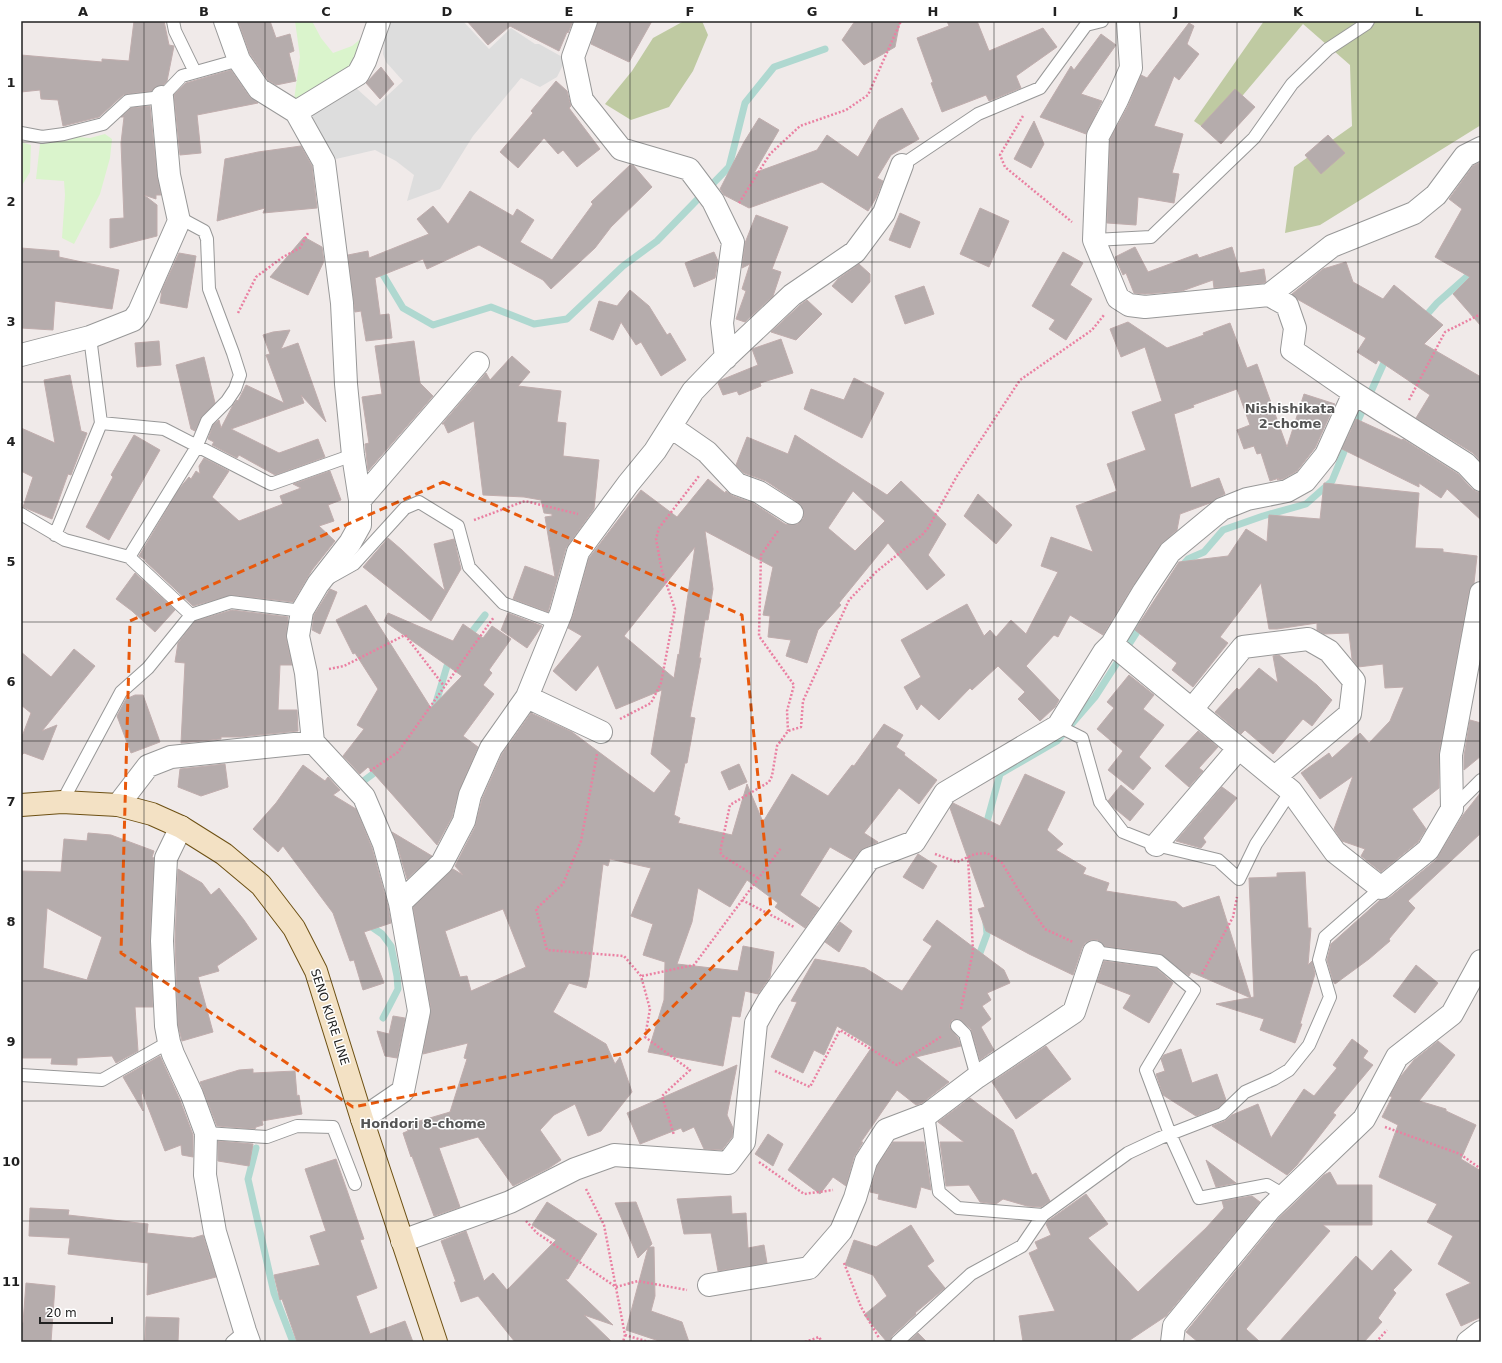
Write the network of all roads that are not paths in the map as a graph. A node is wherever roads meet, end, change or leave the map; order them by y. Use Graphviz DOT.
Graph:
graph roads {
  1 [pos="173,21"];
  2 [pos="225,21"];
  3 [pos="379,21"];
  4 [pos="586,21"];
  5 [pos="1102,21"];
  6 [pos="1128,21"];
  7 [pos="1368,21"];
  8 [pos="239,60"];
  9 [pos="196,72"];
  10 [pos="162,97"];
  11 [pos="296,112"];
  12 [pos="21,133"];
  13 [pos="1481,148"];
  14 [pos="902,165"];
  15 [pos="178,217"];
  16 [pos="1094,240"];
  17 [pos="1269,295"];
  18 [pos="90,337"];
  19 [pos="21,355"];
  20 [pos="726,358"];
  21 [pos="478,364"];
  22 [pos="1354,393"];
  23 [pos="101,423"];
  24 [pos="671,427"];
  25 [pos="197,446"];
  26 [pos="353,455"];
  27 [pos="1481,480"];
  28 [pos="360,500"];
  29 [pos="792,513"];
  30 [pos="21,514"];
  31 [pos="55,535"];
  32 [pos="129,557"];
  33 [pos="318,584"];
  34 [pos="1481,593"];
  35 [pos="302,611"];
  36 [pos="191,615"];
  37 [pos="557,623"];
  38 [pos="1112,644"];
  39 [pos="527,697"];
  40 [pos="1192,709"];
  41 [pos="1058,726"];
  42 [pos="601,732"];
  43 [pos="313,742"];
  44 [pos="1239,748"];
  45 [pos="1481,780"];
  46 [pos="1283,784"];
  47 [pos="62,802"];
  48 [pos="21,805"];
  49 [pos="118,805"];
  50 [pos="1452,809"];
  51 [pos="181,827"];
  52 [pos="1156,845"];
  53 [pos="1381,888"];
  54 [pos="400,903"];
  55 [pos="1094,952"];
  56 [pos="1481,961"];
  57 [pos="957,1026"];
  58 [pos="169,1042"];
  59 [pos="21,1075"];
  60 [pos="977,1077"];
  61 [pos="928,1114"];
  62 [pos="362,1119"];
  63 [pos="206,1133"];
  64 [pos="1170,1134"];
  65 [pos="355,1184"];
  66 [pos="1284,1195"];
  67 [pos="1043,1215"];
  68 [pos="402,1242"];
  69 [pos="708,1285"];
  70 [pos="1481,1332"];
  71 [pos="242,1338"];
  72 [pos="436,1342"];
  73 [pos="897,1342"];
  74 [pos="1172,1342"];
  75 [pos="1468,1342"];
  1 -- 9 [label="lane"];
  2 -- 8 [label="street"];
  3 -- 11 [label="street"];
  4 -- 20 [label="street"];
  5 -- 14 [label="lane"];
  6 -- 16 [label="street"];
  7 -- 16 [label="lane"];
  8 -- 9 [label="lane"];
  8 -- 11 [label="street"];
  9 -- 10 [label="lane"];
  10 -- 12 [label="lane"];
  10 -- 15 [label="street"];
  11 -- 26 [label="street"];
  13 -- 17 [label="street"];
  14 -- 20 [label="street"];
  15 -- 18 [label="street"];
  15 -- 25 [label="lane"];
  16 -- 17 [label="street"];
  17 -- 22 [label="street"];
  18 -- 19 [label="street"];
  18 -- 23 [label="lane"];
  20 -- 24 [label="street"];
  21 -- 28 [label="street"];
  22 -- 27 [label="street"];
  22 -- 38 [label="street"];
  23 -- 25 [label="lane"];
  23 -- 31 [label="lane"];
  24 -- 29 [label="street"];
  24 -- 37 [label="street"];
  25 -- 26 [label="lane"];
  25 -- 32 [label="lane"];
  26 -- 28 [label="street"];
  28 -- 33 [label="street"];
  30 -- 31 [label="lane"];
  31 -- 32 [label="lane"];
  32 -- 36 [label="lane"];
  33 -- 35 [label="street"];
  33 -- 37 [label="lane"];
  34 -- 50 [label="street"];
  35 -- 36 [label="lane"];
  35 -- 43 [label="street"];
  36 -- 47 [label="lane"];
  37 -- 39 [label="street"];
  38 -- 40 [label="street"];
  38 -- 41 [label="street"];
  39 -- 42 [label="street"];
  39 -- 54 [label="street"];
  40 -- 44 [label="street"];
  40 -- 46 [label="street"];
  41 -- 52 [label="lane"];
  41 -- 68 [label="street"];
  43 -- 49 [label="street"];
  43 -- 54 [label="street"];
  44 -- 46 [label="street"];
  44 -- 52 [label="street"];
  45 -- 50 [label="lane"];
  46 -- 52 [label="lane"];
  46 -- 53 [label="street"];
  47 -- 48 [label="main road, SENO KURE LINE"];
  47 -- 49 [label="main road, SENO KURE LINE"];
  49 -- 51 [label="main road, SENO KURE LINE"];
  50 -- 53 [label="street"];
  51 -- 58 [label="street"];
  51 -- 62 [label="main road, SENO KURE LINE"];
  53 -- 64 [label="lane"];
  54 -- 62 [label="street"];
  55 -- 60 [label="street"];
  55 -- 64 [label="lane"];
  56 -- 66 [label="street"];
  57 -- 60 [label="lane"];
  58 -- 59 [label="lane"];
  58 -- 63 [label="street"];
  60 -- 61 [label="street"];
  61 -- 67 [label="lane"];
  61 -- 69 [label="street"];
  62 -- 68 [label="main road, SENO KURE LINE"];
  63 -- 65 [label="lane"];
  63 -- 71 [label="street"];
  64 -- 66 [label="lane"];
  64 -- 67 [label="lane"];
  66 -- 74 [label="street"];
  67 -- 73 [label="lane"];
  68 -- 72 [label="main road, SENO KURE LINE"];
  70 -- 75 [label="street"];
}
